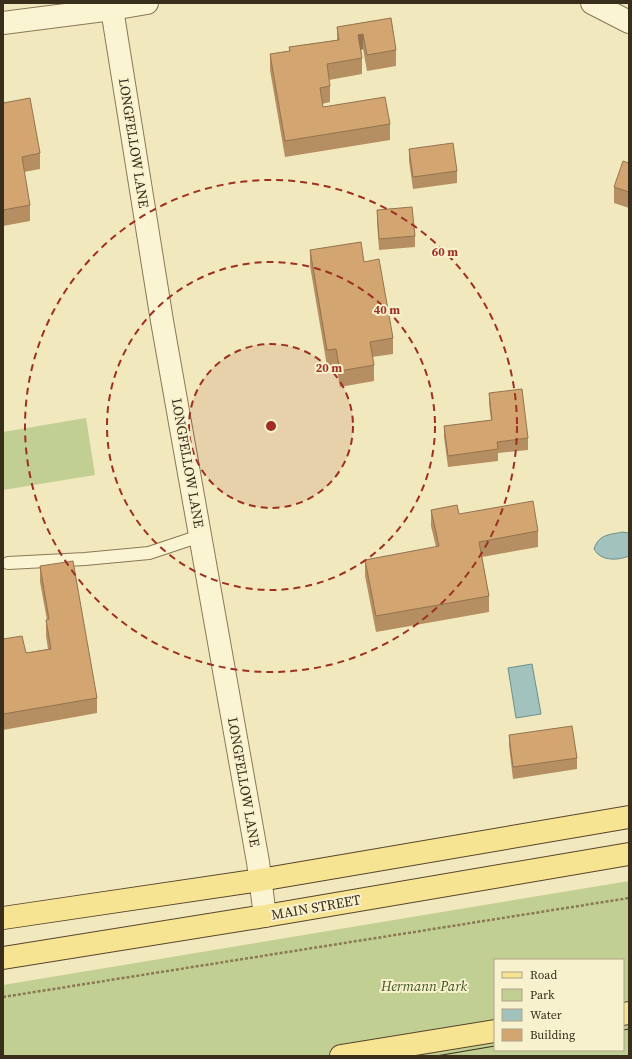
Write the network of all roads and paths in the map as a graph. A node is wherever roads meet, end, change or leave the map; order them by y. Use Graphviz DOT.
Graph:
graph roads {
  1 [pos="147,3"];
  2 [pos="592,3"];
  3 [pos="111,5"];
  4 [pos="629,22"];
  5 [pos="3,23"];
  6 [pos="200,536"];
  7 [pos="8,563"];
  8 [pos="629,817"];
  9 [pos="629,854"];
  10 [pos="260,880"];
  11 [pos="629,898"];
  12 [pos="265,916"];
  13 [pos="3,918"];
  14 [pos="3,958"];
  15 [pos="3,997"];
  16 [pos="494,1031"];
  17 [pos="341,1056"];
  1 -- 3 [label="street"];
  2 -- 4 [label="street"];
  3 -- 5 [label="street"];
  3 -- 6 [label="street, LONGFELLOW LANE"];
  6 -- 7 [label="lane"];
  6 -- 10 [label="street, LONGFELLOW LANE"];
  8 -- 10 [label="main road"];
  9 -- 12 [label="main road, MAIN STREET"];
  10 -- 12 [label="street, LONGFELLOW LANE"];
  10 -- 13 [label="main road"];
  11 -- 15 [label="path"];
  12 -- 14 [label="main road, MAIN STREET"];
  16 -- 17 [label="main road"];
}
